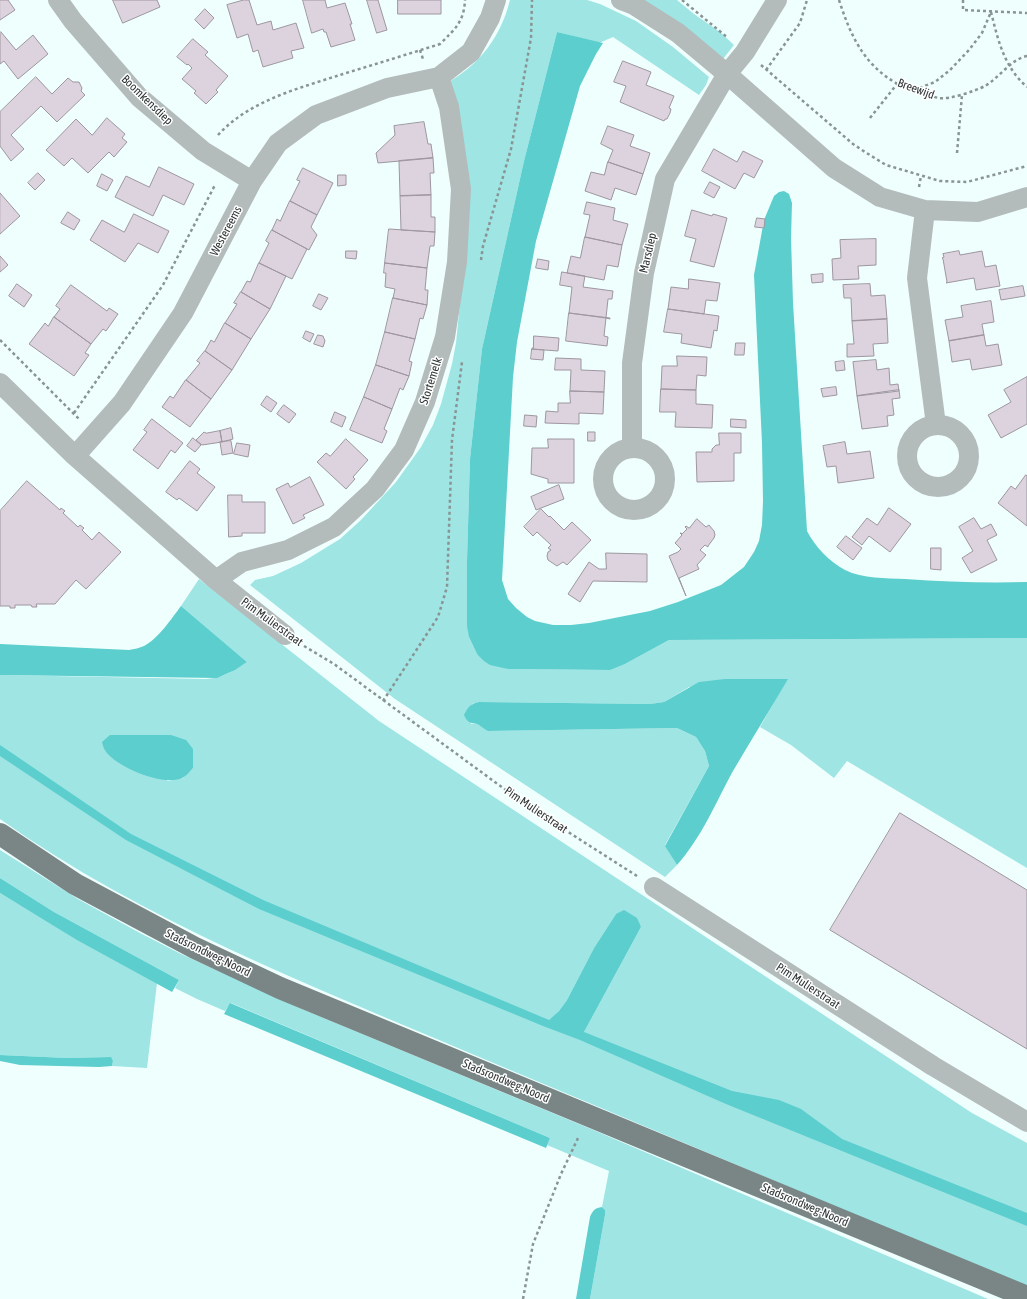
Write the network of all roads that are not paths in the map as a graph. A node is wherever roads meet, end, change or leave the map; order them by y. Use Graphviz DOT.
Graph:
graph roads {
  1 [pos="58,0"];
  2 [pos="496,0"];
  3 [pos="621,0"];
  4 [pos="777,0"];
  5 [pos="727,74"];
  6 [pos="439,77"];
  7 [pos="252,181"];
  8 [pos="1027,197"];
  9 [pos="925,210"];
  10 [pos="0,383"];
  11 [pos="936,425"];
  12 [pos="632,448"];
  13 [pos="75,456"];
  14 [pos="216,580"];
  15 [pos="285,635"];
  16 [pos="0,834"];
  17 [pos="654,888"];
  18 [pos="1027,1122"];
  19 [pos="1027,1297"];
  1 -- 7 [label="street, Boomkensdiep"];
  2 -- 6 [label="street, Westereems"];
  3 -- 5 [label="street"];
  4 -- 5 [label="street"];
  5 -- 9 [label="street"];
  5 -- 12 [label="street, Marsdiep"];
  6 -- 7 [label="street, Westereems"];
  6 -- 14 [label="street, Stortemelk"];
  7 -- 13 [label="street, Westereems"];
  8 -- 9 [label="street"];
  9 -- 11 [label="street"];
  10 -- 13 [label="street"];
  13 -- 14 [label="street, Pim Mulierstraat"];
  14 -- 15 [label="street, Pim Mulierstraat"];
  16 -- 19 [label="main road, Stadsrondweg-Noord"];
  17 -- 18 [label="street, Pim Mulierstraat"];
}
